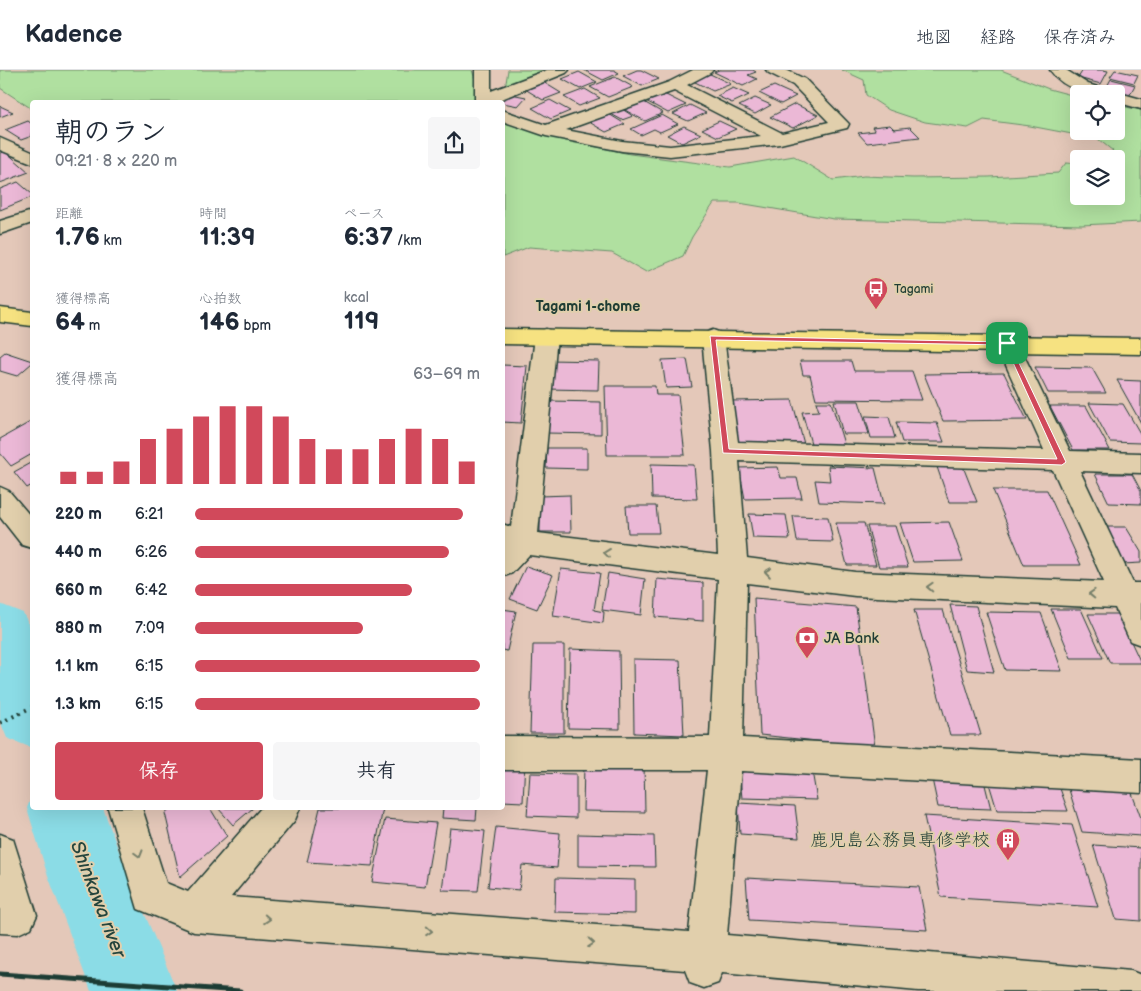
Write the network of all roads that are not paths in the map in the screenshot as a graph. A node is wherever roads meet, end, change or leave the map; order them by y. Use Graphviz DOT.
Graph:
graph roads {
  1 [pos="483,70"];
  2 [pos="561,70"];
  3 [pos="705,70"];
  4 [pos="774,70"];
  5 [pos="1058,70"];
  6 [pos="675,85"];
  7 [pos="1079,85"];
  8 [pos="484,100"];
  9 [pos="486,100"];
  10 [pos="1125,100"];
  11 [pos="1141,104"];
  12 [pos="505,116"];
  13 [pos="546,131"];
  14 [pos="780,139"];
  15 [pos="0,143"];
  16 [pos="30,157"];
  17 [pos="30,219"];
  18 [pos="0,228"];
  19 [pos="0,315"];
  20 [pos="30,319"];
  21 [pos="505,336"];
  22 [pos="546,337"];
  23 [pos="713,338"];
  24 [pos="1007,343"];
  25 [pos="1141,346"];
  26 [pos="726,451"];
  27 [pos="1062,462"];
  28 [pos="1141,463"];
  29 [pos="0,498"];
  30 [pos="30,535"];
  31 [pos="513,539"];
  32 [pos="505,558"];
  33 [pos="733,568"];
  34 [pos="1133,596"];
  35 [pos="1141,631"];
  36 [pos="505,753"];
  37 [pos="726,754"];
  38 [pos="1141,776"];
  39 [pos="126,810"];
  40 [pos="281,810"];
  41 [pos="0,852"];
  42 [pos="194,913"];
  43 [pos="0,914"];
  44 [pos="705,960"];
  45 [pos="1131,991"];
  1 -- 8 [label="street"];
  2 -- 9 [label="street"];
  3 -- 6 [label="street"];
  4 -- 14 [label="street"];
  5 -- 7 [label="street"];
  6 -- 13 [label="street"];
  6 -- 14 [label="street"];
  10 -- 11 [label="street"];
  12 -- 13 [label="street"];
  13 -- 14 [label="street"];
  15 -- 16 [label="street"];
  17 -- 18 [label="street"];
  19 -- 20 [label="main road"];
  21 -- 22 [label="main road"];
  22 -- 23 [label="main road"];
  22 -- 31 [label="street"];
  23 -- 24 [label="main road"];
  23 -- 26 [label="street"];
  24 -- 25 [label="main road"];
  24 -- 27 [label="street"];
  26 -- 27 [label="street"];
  26 -- 33 [label="street"];
  27 -- 28 [label="street"];
  27 -- 34 [label="street"];
  29 -- 30 [label="street"];
  31 -- 32 [label="street"];
  33 -- 31 [label="street, one-way"];
  34 -- 33 [label="street, one-way"];
  33 -- 37 [label="street"];
  34 -- 35 [label="street"];
  36 -- 37 [label="street"];
  37 -- 38 [label="street"];
  37 -- 44 [label="street"];
  39 -- 42 [label="street, one-way"];
  40 -- 42 [label="street"];
  41 -- 43 [label="street"];
  42 -- 44 [label="street, one-way"];
  44 -- 45 [label="street"];
}
